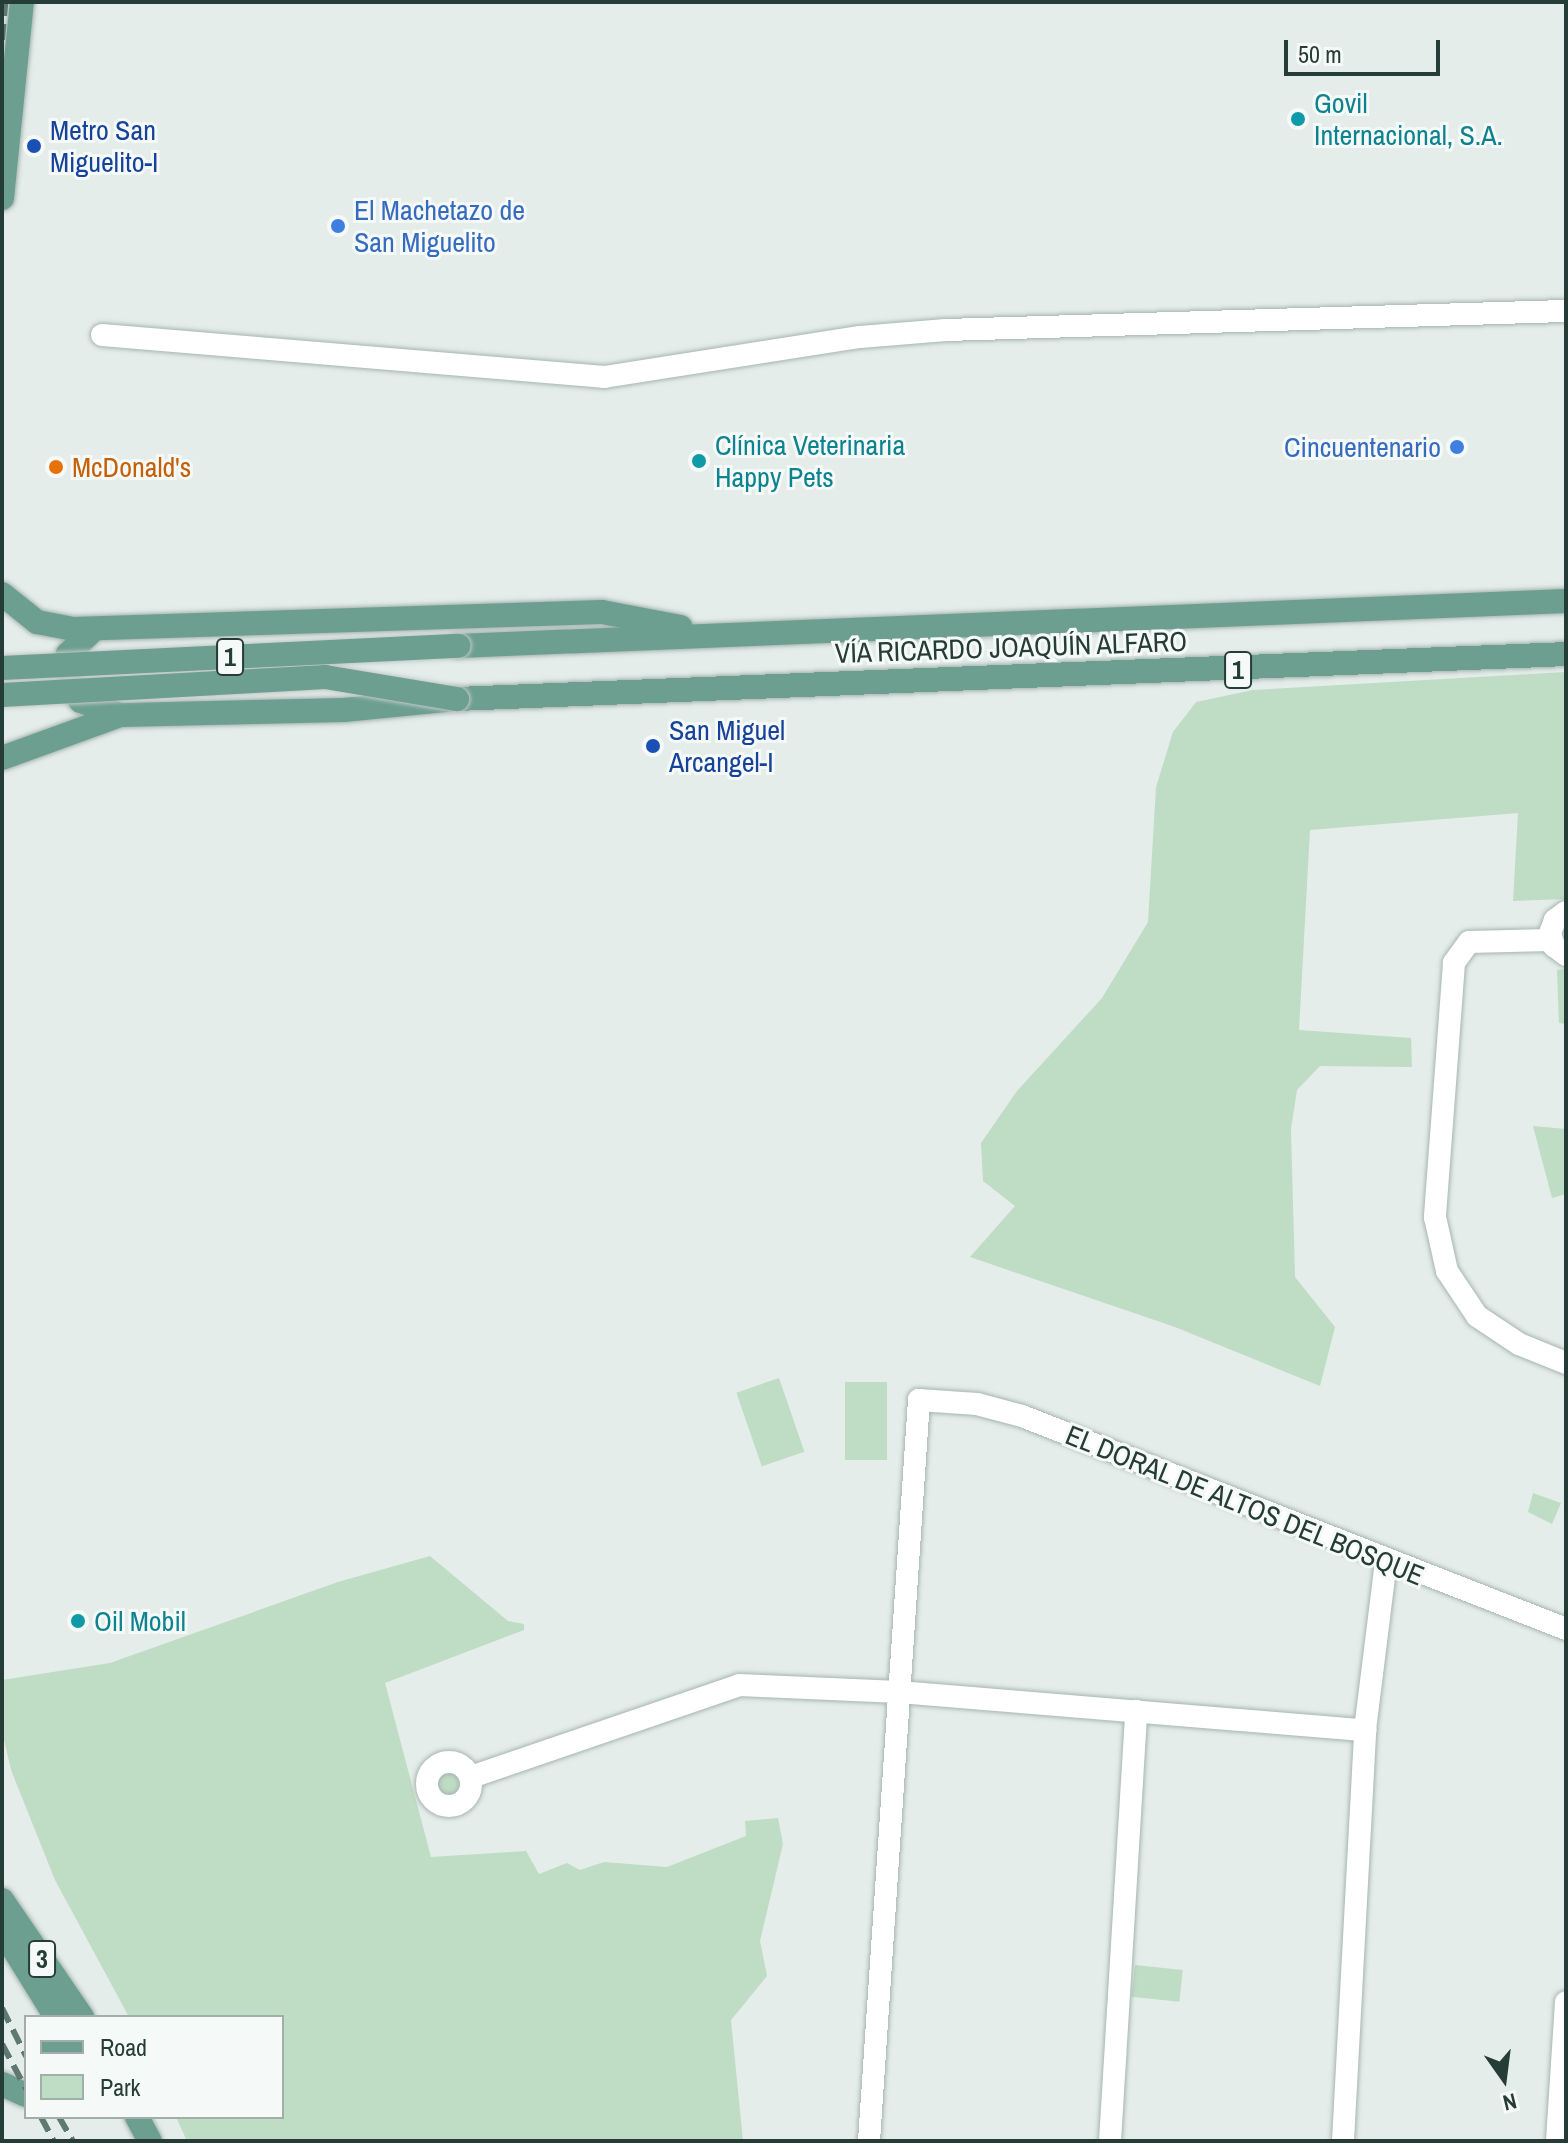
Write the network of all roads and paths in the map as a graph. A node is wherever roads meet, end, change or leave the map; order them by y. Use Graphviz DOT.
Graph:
graph roads {
  1 [pos="22,2"];
  2 [pos="2,198"];
  3 [pos="1566,311"];
  4 [pos="102,335"];
  5 [pos="2,594"];
  6 [pos="1566,601"];
  7 [pos="93,630"];
  8 [pos="711,634"];
  9 [pos="1564,653"];
  10 [pos="2,668"];
  11 [pos="2,695"];
  12 [pos="457,699"];
  13 [pos="120,715"];
  14 [pos="2,758"];
  15 [pos="1566,912"];
  16 [pos="1558,947"];
  17 [pos="1566,1363"];
  18 [pos="1386,1562"];
  19 [pos="1566,1629"];
  20 [pos="899,1692"];
  21 [pos="1136,1711"];
  22 [pos="1365,1730"];
  23 [pos="471,1777"];
  24 [pos="2,1900"];
  25 [pos="2,1930"];
  26 [pos="1566,2002"];
  27 [pos="55,2015"];
  28 [pos="81,2015"];
  29 [pos="2,2084"];
  30 [pos="24,2094"];
  31 [pos="138,2119"];
  32 [pos="150,2141"];
  33 [pos="869,2141"];
  34 [pos="1110,2141"];
  35 [pos="1343,2141"];
  36 [pos="1557,2141"];
  1 -- 2 [label="main road"];
  3 -- 4 [label="street"];
  5 -- 7 [label="main road"];
  6 -- 8 [label="main road, VÍA RICARDO JOAQUÍN ALFARO / 1"];
  7 -- 8 [label="main road"];
  7 -- 13 [label="main road"];
  8 -- 10 [label="main road, VÍA RICARDO JOAQUÍN ALFARO / 1, bridge"];
  9 -- 12 [label="main road, VÍA RICARDO JOAQUÍN ALFARO / 1"];
  11 -- 12 [label="main road, bridge"];
  12 -- 13 [label="main road"];
  13 -- 14 [label="main road"];
  15 -- 16 [label="street"];
  16 -- 17 [label="street"];
  18 -- 19 [label="street, EL DORAL DE ALTOS DEL BOSQUE"];
  18 -- 20 [label="street, EL DORAL DE ALTOS DEL BOSQUE"];
  18 -- 22 [label="street"];
  20 -- 21 [label="street"];
  20 -- 23 [label="street"];
  20 -- 33 [label="street"];
  21 -- 22 [label="street"];
  21 -- 34 [label="street"];
  22 -- 35 [label="street"];
  24 -- 28 [label="main road, 3"];
  25 -- 27 [label="main road"];
  26 -- 36 [label="street"];
  29 -- 30 [label="main road"];
  31 -- 32 [label="main road"];
}
